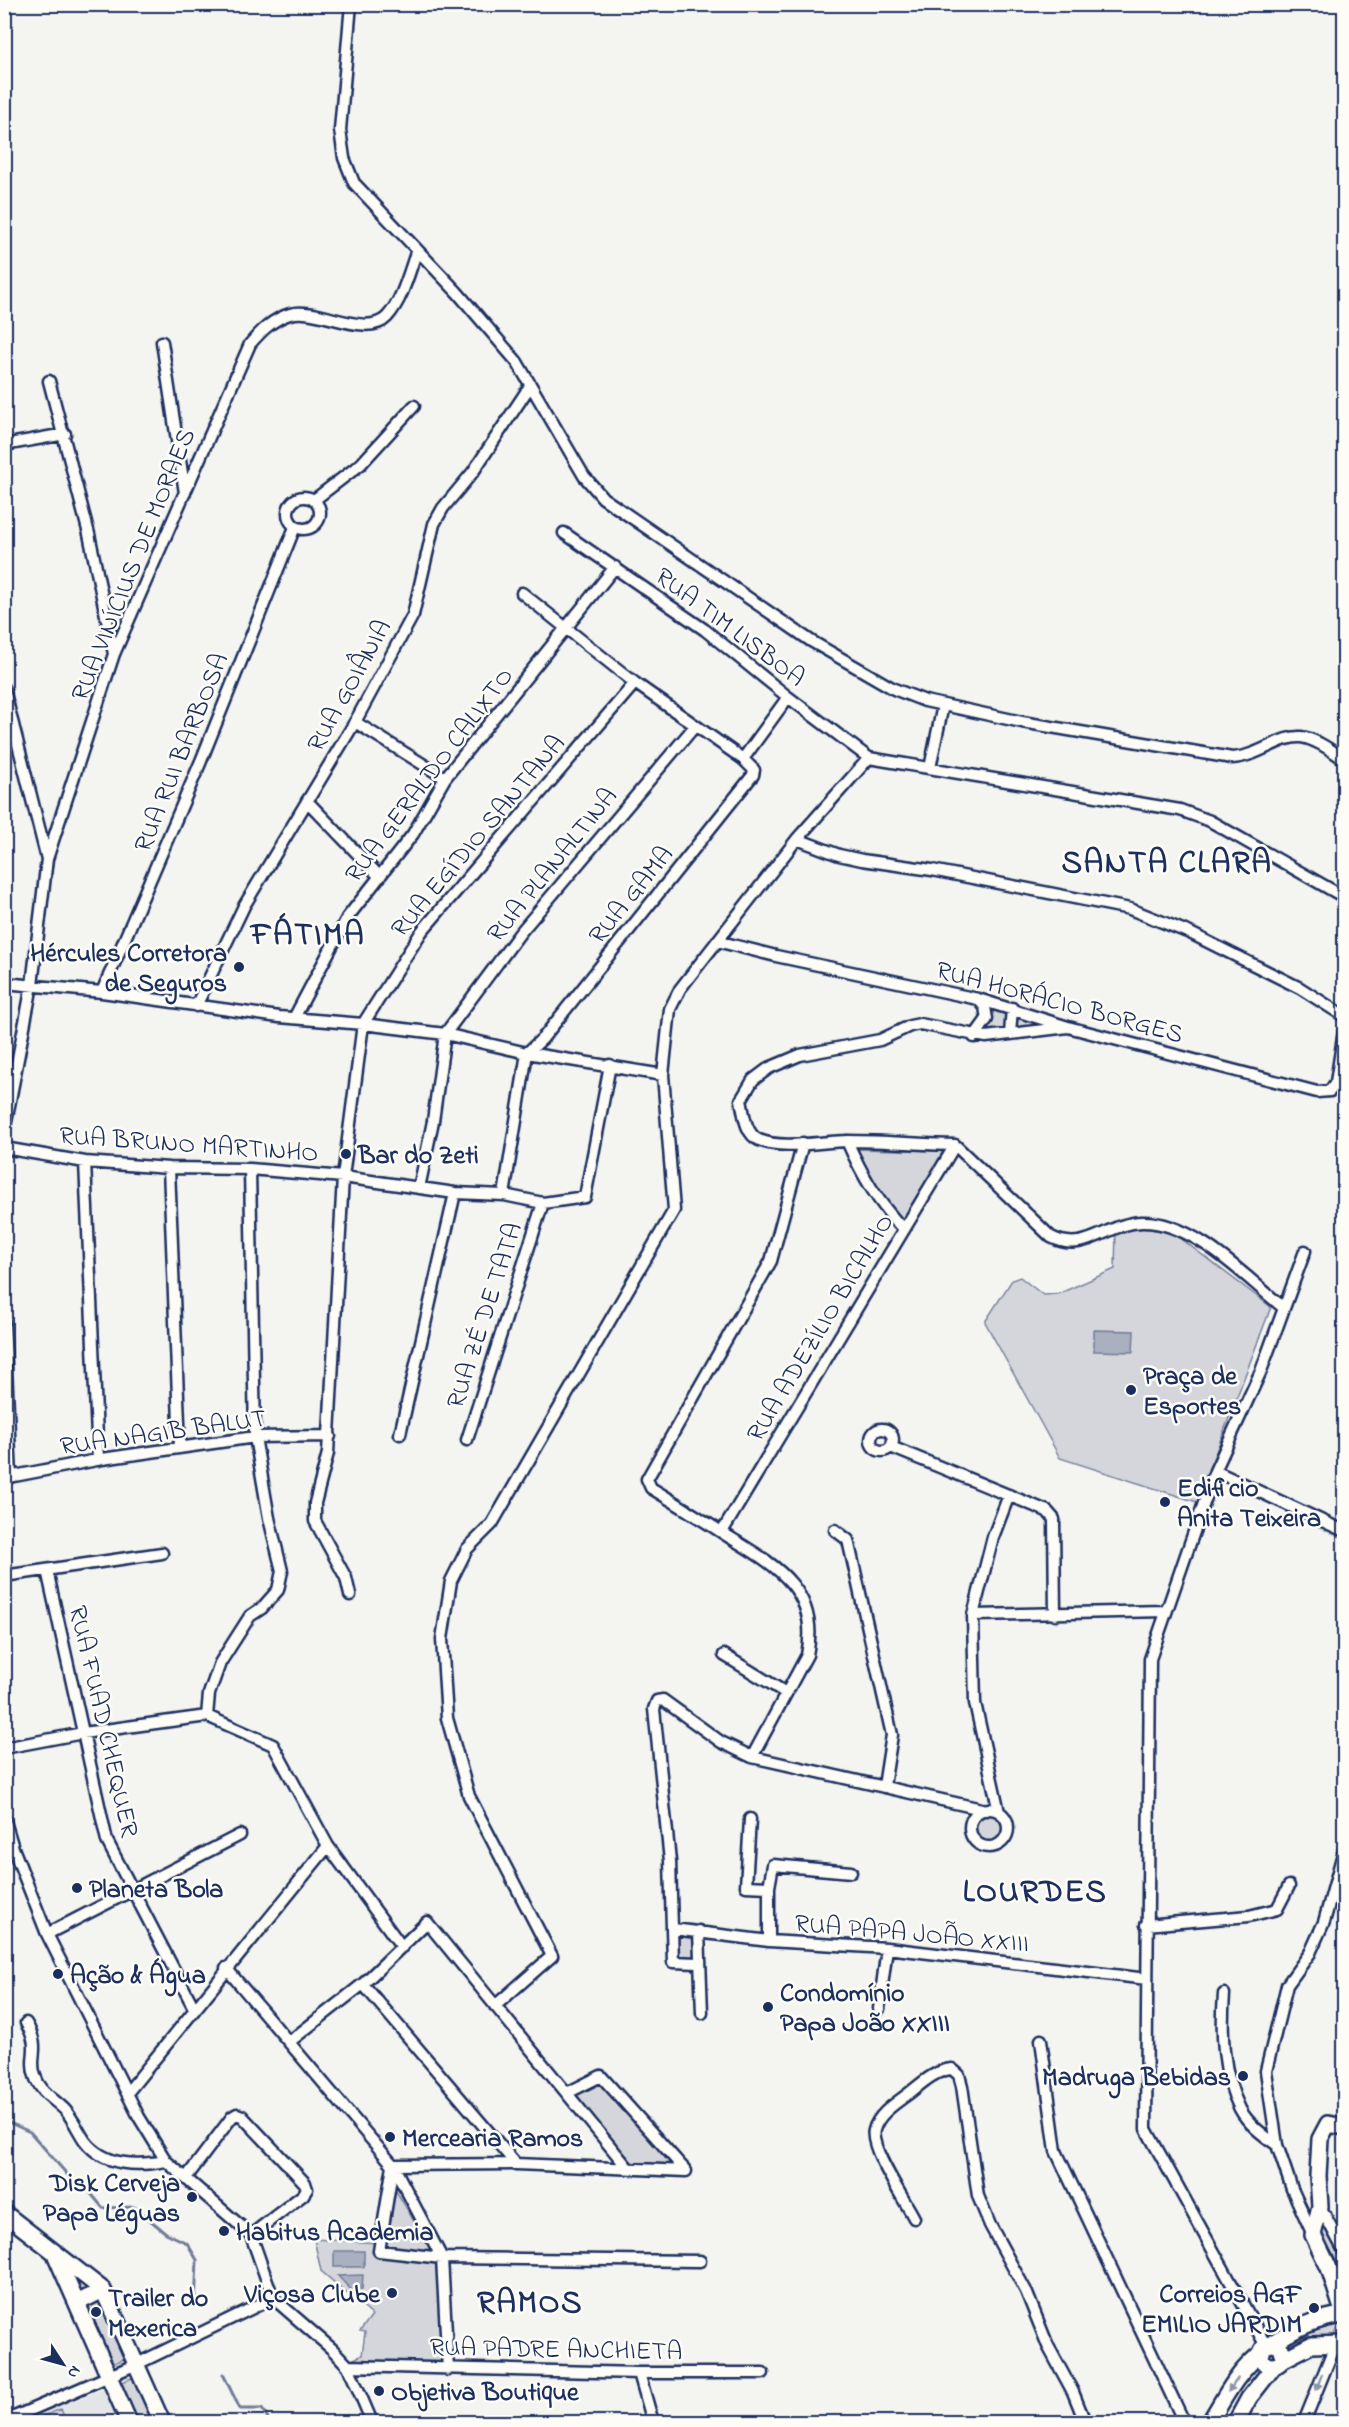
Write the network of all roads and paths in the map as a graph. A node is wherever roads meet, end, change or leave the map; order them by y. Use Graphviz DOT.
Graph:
graph roads {
  1 [pos="351,4"];
  2 [pos="417,250"];
  3 [pos="162,342"];
  4 [pos="49,381"];
  5 [pos="530,386"];
  6 [pos="414,406"];
  7 [pos="65,434"];
  8 [pos="4,445"];
  9 [pos="185,493"];
  10 [pos="314,500"];
  11 [pos="295,527"];
  12 [pos="564,533"];
  13 [pos="615,567"];
  14 [pos="522,593"];
  15 [pos="568,627"];
  16 [pos="114,654"];
  17 [pos="635,683"];
  18 [pos="4,689"];
  19 [pos="788,697"];
  20 [pos="943,705"];
  21 [pos="355,722"];
  22 [pos="695,726"];
  23 [pos="869,758"];
  24 [pos="743,759"];
  25 [pos="1344,759"];
  26 [pos="930,768"];
  27 [pos="446,778"];
  28 [pos="307,801"];
  29 [pos="797,839"];
  30 [pos="47,859"];
  31 [pos="380,877"];
  32 [pos="1344,897"];
  33 [pos="717,941"];
  34 [pos="4,983"];
  35 [pos="32,985"];
  36 [pos="102,992"];
  37 [pos="978,999"];
  38 [pos="196,1005"];
  39 [pos="1012,1008"];
  40 [pos="1344,1016"];
  41 [pos="294,1018"];
  42 [pos="363,1024"];
  43 [pos="1068,1027"];
  44 [pos="1344,1031"];
  45 [pos="1010,1034"];
  46 [pos="445,1035"];
  47 [pos="974,1037"];
  48 [pos="527,1053"];
  49 [pos="610,1065"];
  50 [pos="663,1075"];
  51 [pos="1340,1083"];
  52 [pos="4,1132"];
  53 [pos="847,1141"];
  54 [pos="803,1143"];
  55 [pos="954,1145"];
  56 [pos="4,1148"];
  57 [pos="85,1162"];
  58 [pos="169,1168"];
  59 [pos="249,1169"];
  60 [pos="343,1177"];
  61 [pos="419,1188"];
  62 [pos="455,1193"];
  63 [pos="504,1195"];
  64 [pos="543,1203"];
  65 [pos="904,1230"];
  66 [pos="1305,1251"];
  67 [pos="1284,1308"];
  68 [pos="4,1322"];
  69 [pos="400,1434"];
  70 [pos="330,1436"];
  71 [pos="255,1437"];
  72 [pos="467,1440"];
  73 [pos="891,1447"];
  74 [pos="180,1448"];
  75 [pos="98,1460"];
  76 [pos="1215,1471"];
  77 [pos="8,1478"];
  78 [pos="1009,1495"];
  79 [pos="835,1530"];
  80 [pos="1344,1531"];
  81 [pos="722,1532"];
  82 [pos="162,1554"];
  83 [pos="47,1570"];
  84 [pos="4,1576"];
  85 [pos="350,1595"];
  86 [pos="1166,1611"];
  87 [pos="973,1615"];
  88 [pos="1055,1615"];
  89 [pos="724,1655"];
  90 [pos="786,1693"];
  91 [pos="207,1716"];
  92 [pos="83,1733"];
  93 [pos="4,1748"];
  94 [pos="752,1757"];
  95 [pos="884,1786"];
  96 [pos="986,1810"];
  97 [pos="999,1812"];
  98 [pos="4,1818"];
  99 [pos="750,1819"];
  100 [pos="240,1835"];
  101 [pos="328,1846"];
  102 [pos="1344,1850"];
  103 [pos="851,1872"];
  104 [pos="1289,1886"];
  105 [pos="769,1887"];
  106 [pos="132,1892"];
  107 [pos="1146,1925"];
  108 [pos="673,1929"];
  109 [pos="699,1931"];
  110 [pos="47,1934"];
  111 [pos="769,1941"];
  112 [pos="402,1947"];
  113 [pos="887,1948"];
  114 [pos="698,1963"];
  115 [pos="226,1968"];
  116 [pos="1147,1979"];
  117 [pos="363,1984"];
  118 [pos="1224,1994"];
  119 [pos="495,2006"];
  120 [pos="194,2008"];
  121 [pos="879,2009"];
  122 [pos="702,2013"];
  123 [pos="26,2023"];
  124 [pos="1041,2040"];
  125 [pos="289,2042"];
  126 [pos="126,2093"];
  127 [pos="567,2093"];
  128 [pos="1344,2127"];
  129 [pos="1276,2145"];
  130 [pos="166,2161"];
  131 [pos="516,2164"];
  132 [pos="393,2165"];
  133 [pos="627,2167"];
  134 [pos="186,2178"];
  135 [pos="1320,2206"];
  136 [pos="4,2213"];
  137 [pos="914,2218"];
  138 [pos="251,2235"];
  139 [pos="1313,2235"];
  140 [pos="1344,2251"];
  141 [pos="55,2253"];
  142 [pos="442,2258"];
  143 [pos="700,2261"];
  144 [pos="103,2290"];
  145 [pos="273,2298"];
  146 [pos="77,2303"];
  147 [pos="1344,2315"];
  148 [pos="1340,2344"];
  149 [pos="1265,2348"];
  150 [pos="1278,2363"];
  151 [pos="137,2364"];
  152 [pos="348,2367"];
  153 [pos="448,2370"];
  154 [pos="639,2373"];
  155 [pos="763,2373"];
  156 [pos="108,2375"];
  157 [pos="5,2421"];
  158 [pos="129,2422"];
  159 [pos="162,2422"];
  160 [pos="372,2422"];
  161 [pos="653,2422"];
  162 [pos="1085,2422"];
  163 [pos="1184,2422"];
  164 [pos="1210,2422"];
  165 [pos="1236,2422"];
  166 [pos="1304,2422"];
  1 -- 2 [label="street"];
  2 -- 5 [label="street"];
  2 -- 9 [label="street, RUA VINÍCIUS DE MORAES"];
  3 -- 9 [label="street"];
  4 -- 7 [label="street"];
  5 -- 20 [label="street"];
  5 -- 21 [label="street, RUA GOIÂNIA"];
  6 -- 10 [label="street"];
  7 -- 8 [label="street"];
  7 -- 16 [label="street"];
  9 -- 16 [label="street, RUA VINÍCIUS DE MORAES"];
  10 -- 11 [label="street"];
  10 -- 11 [label="street, RUA RUI BARBOSA"];
  11 -- 36 [label="street, RUA RUI BARBOSA"];
  12 -- 13 [label="street, RUA TIM LISBOA"];
  13 -- 15 [label="street, RUA GERALDO CALIXTO"];
  13 -- 19 [label="street, RUA TIM LISBOA"];
  14 -- 15 [label="street"];
  15 -- 17 [label="street"];
  15 -- 27 [label="street, RUA GERALDO CALIXTO"];
  16 -- 30 [label="street, RUA VINÍCIUS DE MORAES"];
  17 -- 22 [label="street"];
  17 -- 42 [label="street, RUA EGÍDIO SANTANA"];
  18 -- 30 [label="street"];
  19 -- 23 [label="street, RUA TIM LISBOA"];
  19 -- 24 [label="street"];
  20 -- 25 [label="street"];
  20 -- 26 [label="street"];
  21 -- 27 [label="street"];
  21 -- 28 [label="street, RUA GOIÂNIA"];
  22 -- 24 [label="street"];
  22 -- 46 [label="street, RUA PLANALTINA"];
  23 -- 26 [label="street"];
  23 -- 29 [label="street"];
  24 -- 48 [label="street, RUA GAMA"];
  26 -- 32 [label="street"];
  27 -- 31 [label="street, RUA GERALDO CALIXTO"];
  28 -- 31 [label="street"];
  28 -- 38 [label="street, RUA GOIÂNIA"];
  29 -- 33 [label="street"];
  29 -- 40 [label="street"];
  30 -- 35 [label="street, RUA VINÍCIUS DE MORAES"];
  31 -- 41 [label="street, RUA GERALDO CALIXTO"];
  33 -- 37 [label="street, RUA HORÁCIO BORGES"];
  33 -- 50 [label="street"];
  34 -- 35 [label="street"];
  35 -- 36 [label="street"];
  35 -- 52 [label="street, RUA VINÍCIUS DE MORAES"];
  36 -- 38 [label="street"];
  37 -- 39 [label="street, RUA HORÁCIO BORGES"];
  37 -- 47 [label="street"];
  38 -- 41 [label="street"];
  39 -- 43 [label="street, RUA HORÁCIO BORGES"];
  39 -- 45 [label="street"];
  41 -- 42 [label="street"];
  42 -- 46 [label="street"];
  42 -- 60 [label="street"];
  43 -- 45 [label="street"];
  43 -- 51 [label="street, RUA HORÁCIO BORGES"];
  44 -- 51 [label="street, RUA HORÁCIO BORGES"];
  45 -- 47 [label="street"];
  46 -- 48 [label="street"];
  46 -- 61 [label="street"];
  47 -- 54 [label="street"];
  48 -- 49 [label="street"];
  48 -- 63 [label="street"];
  49 -- 50 [label="street"];
  49 -- 64 [label="street, RUA BRUNO MARTINHO"];
  50 -- 119 [label="street"];
  53 -- 54 [label="street"];
  53 -- 55 [label="street"];
  53 -- 65 [label="street"];
  54 -- 81 [label="street"];
  55 -- 65 [label="street, RUA ADEZÍLIO BICALHO"];
  55 -- 67 [label="street"];
  56 -- 57 [label="street, RUA BRUNO MARTINHO"];
  57 -- 58 [label="street, RUA BRUNO MARTINHO"];
  57 -- 75 [label="street"];
  58 -- 59 [label="street, RUA BRUNO MARTINHO"];
  58 -- 74 [label="street"];
  59 -- 60 [label="street, RUA BRUNO MARTINHO"];
  59 -- 71 [label="street"];
  60 -- 61 [label="street, RUA BRUNO MARTINHO"];
  60 -- 70 [label="street"];
  61 -- 62 [label="street, RUA BRUNO MARTINHO"];
  62 -- 63 [label="street, RUA BRUNO MARTINHO"];
  62 -- 69 [label="street"];
  63 -- 64 [label="street, RUA BRUNO MARTINHO"];
  64 -- 72 [label="street, RUA ZÉ DE TATA"];
  65 -- 81 [label="street, RUA ADEZÍLIO BICALHO"];
  66 -- 67 [label="street"];
  67 -- 76 [label="street"];
  68 -- 77 [label="street"];
  70 -- 71 [label="street, RUA NAGIB BALUT"];
  70 -- 85 [label="street"];
  71 -- 74 [label="street, RUA NAGIB BALUT"];
  71 -- 91 [label="street"];
  73 -- 78 [label="street"];
  74 -- 75 [label="street, RUA NAGIB BALUT"];
  75 -- 77 [label="street, RUA NAGIB BALUT"];
  76 -- 80 [label="street"];
  76 -- 86 [label="street"];
  78 -- 87 [label="street"];
  78 -- 88 [label="street"];
  79 -- 95 [label="street"];
  81 -- 90 [label="street"];
  82 -- 83 [label="street"];
  83 -- 84 [label="street"];
  83 -- 92 [label="street, RUA FUAD CHEQUER"];
  86 -- 88 [label="street"];
  86 -- 107 [label="street"];
  87 -- 88 [label="street"];
  87 -- 97 [label="street"];
  89 -- 90 [label="street"];
  90 -- 94 [label="street"];
  91 -- 92 [label="street"];
  91 -- 101 [label="street"];
  92 -- 93 [label="street"];
  92 -- 106 [label="street, RUA FUAD CHEQUER"];
  94 -- 95 [label="street"];
  94 -- 108 [label="street"];
  95 -- 96 [label="street"];
  96 -- 97 [label="street"];
  96 -- 97 [label="street"];
  98 -- 110 [label="street"];
  99 -- 105 [label="street"];
  100 -- 106 [label="street"];
  101 -- 112 [label="street"];
  101 -- 115 [label="street"];
  102 -- 129 [label="street"];
  103 -- 105 [label="street"];
  104 -- 107 [label="street"];
  105 -- 111 [label="street"];
  106 -- 110 [label="street"];
  106 -- 120 [label="street, RUA FUAD CHEQUER"];
  107 -- 116 [label="street"];
  108 -- 109 [label="street, RUA PAPA JOÃO XXIII"];
  108 -- 114 [label="street"];
  109 -- 111 [label="street, RUA PAPA JOÃO XXIII"];
  109 -- 114 [label="street"];
  110 -- 126 [label="street"];
  111 -- 113 [label="street, RUA PAPA JOÃO XXIII"];
  112 -- 117 [label="street"];
  112 -- 119 [label="street"];
  113 -- 116 [label="street, RUA PAPA JOÃO XXIII"];
  113 -- 121 [label="street"];
  114 -- 122 [label="street"];
  115 -- 120 [label="street"];
  115 -- 125 [label="street"];
  116 -- 149 [label="street"];
  117 -- 125 [label="street"];
  117 -- 131 [label="street"];
  118 -- 129 [label="street"];
  119 -- 127 [label="street"];
  120 -- 126 [label="street"];
  123 -- 130 [label="street"];
  124 -- 163 [label="street"];
  125 -- 132 [label="street"];
  126 -- 130 [label="street"];
  127 -- 133 [label="street"];
  127 -- 133 [label="street"];
  128 -- 135 [label="street"];
  129 -- 139 [label="street"];
  130 -- 134 [label="street"];
  131 -- 132 [label="street"];
  131 -- 133 [label="street"];
  132 -- 142 [label="street"];
  132 -- 142 [label="street"];
  134 -- 138 [label="street"];
  134 -- 138 [label="street"];
  135 -- 139 [label="street"];
  135 -- 140 [label="street"];
  136 -- 141 [label="street"];
  137 -- 162 [label="street"];
  138 -- 145 [label="street"];
  139 -- 147 [label="street"];
  141 -- 144 [label="street"];
  141 -- 146 [label="street"];
  142 -- 143 [label="street"];
  142 -- 153 [label="street"];
  144 -- 146 [label="street"];
  144 -- 151 [label="street"];
  145 -- 151 [label="street"];
  145 -- 152 [label="street"];
  146 -- 156 [label="street"];
  147 -- 148 [label="street"];
  147 -- 149 [label="street"];
  148 -- 150 [label="street"];
  148 -- 166 [label="street, one-way"];
  149 -- 150 [label="street"];
  149 -- 164 [label="street, one-way"];
  150 -- 165 [label="street"];
  151 -- 156 [label="street"];
  151 -- 159 [label="street"];
  152 -- 153 [label="street, RUA PADRE ANCHIETA"];
  152 -- 160 [label="street"];
  153 -- 154 [label="street, RUA PADRE ANCHIETA"];
  154 -- 155 [label="street, RUA PADRE ANCHIETA"];
  154 -- 161 [label="street"];
  156 -- 157 [label="street"];
  156 -- 158 [label="street"];
}
